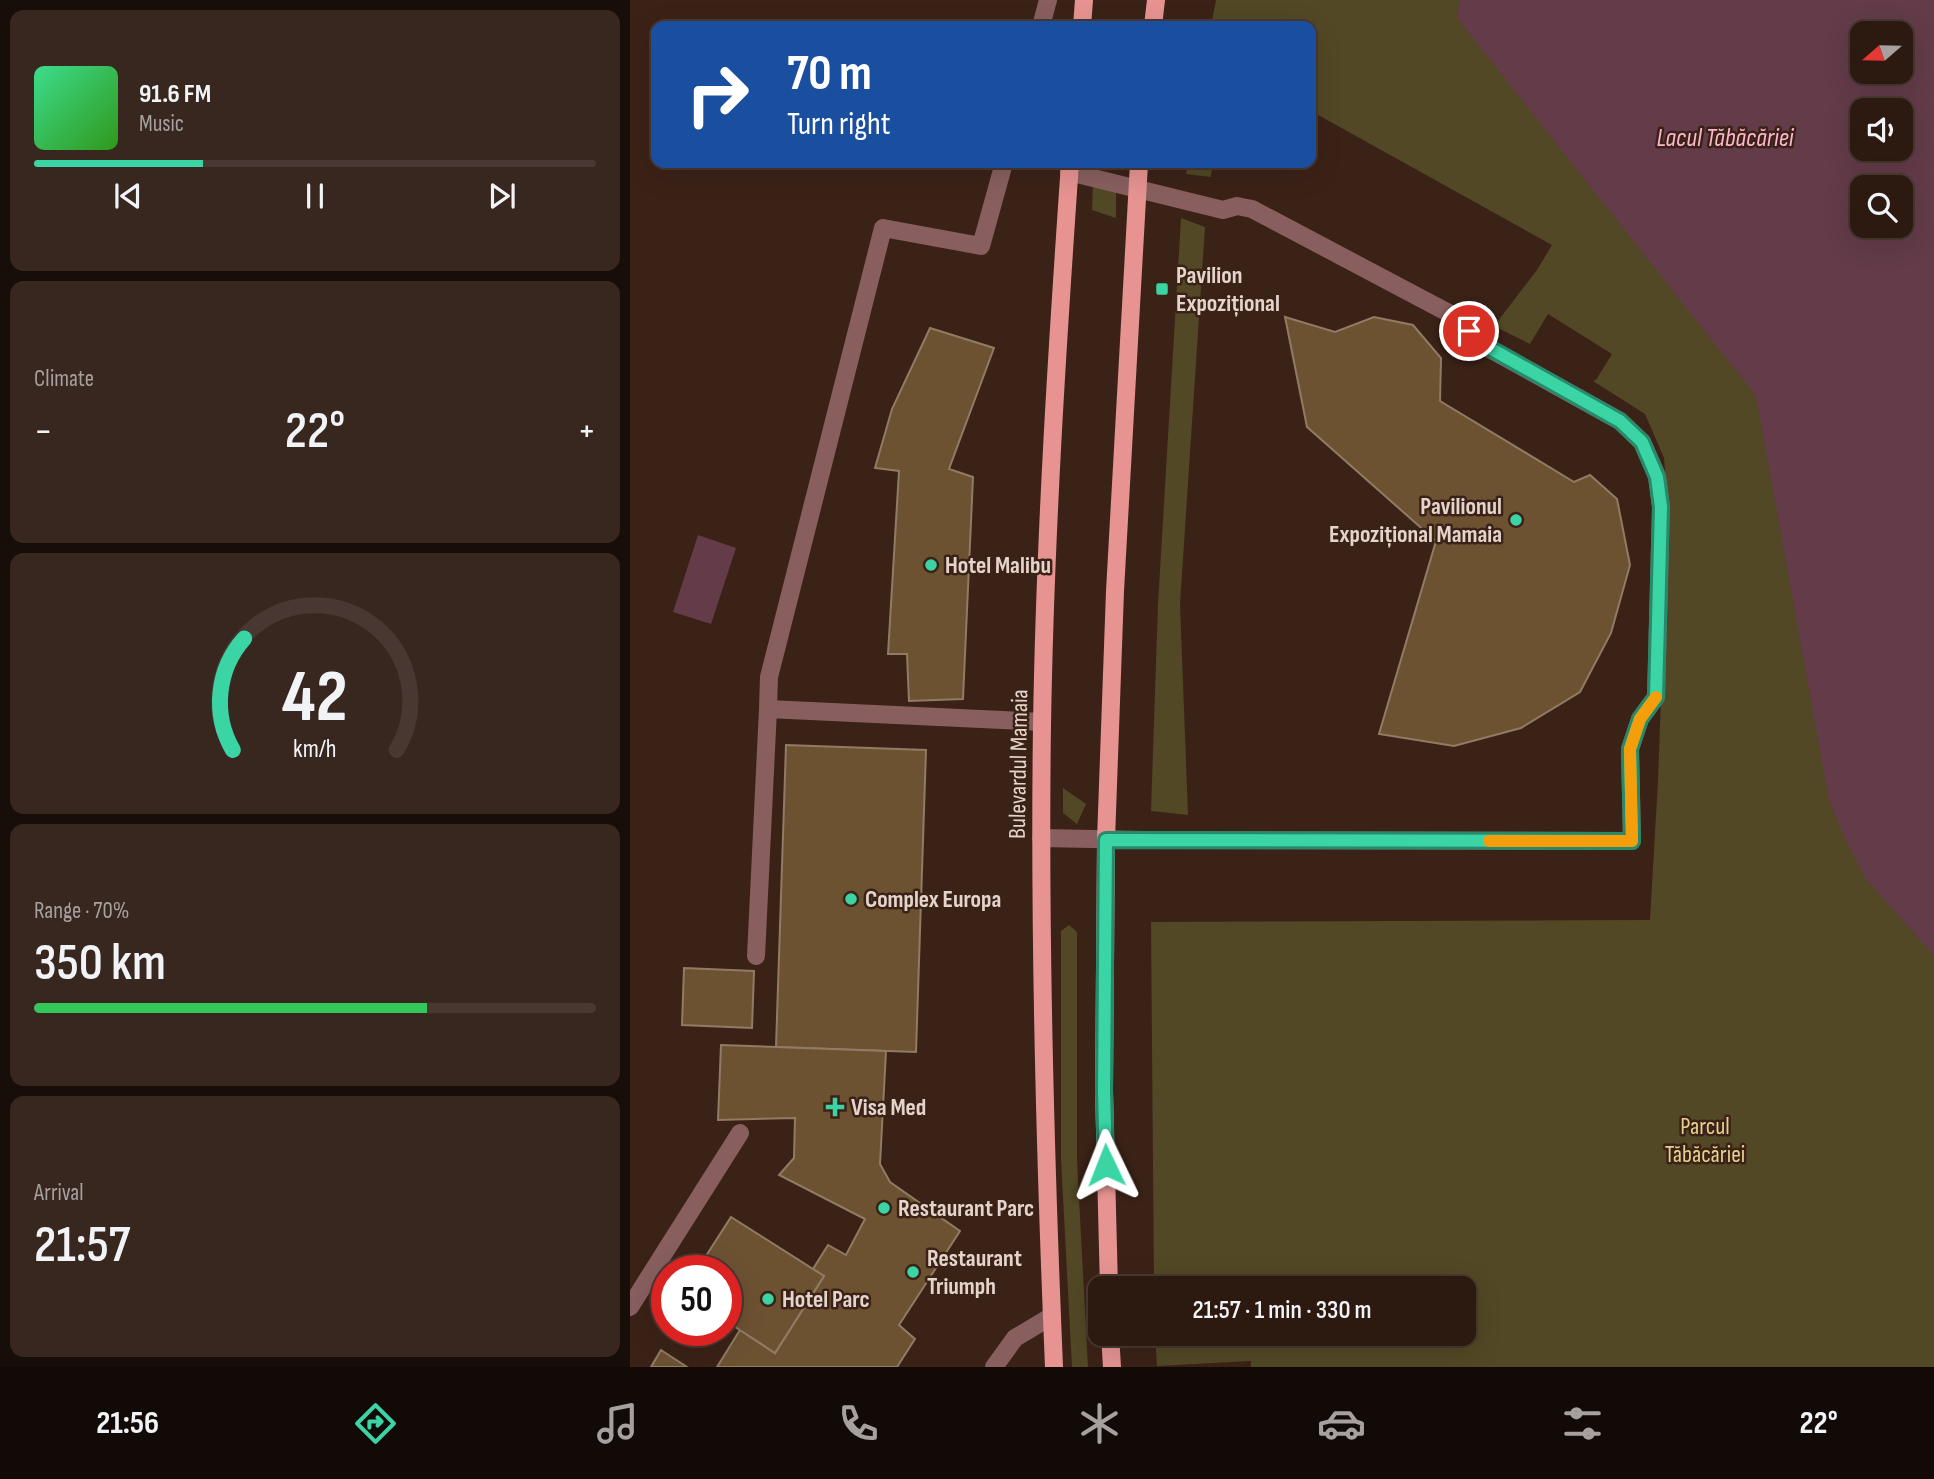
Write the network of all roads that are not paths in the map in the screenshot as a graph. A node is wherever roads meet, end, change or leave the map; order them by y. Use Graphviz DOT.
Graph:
graph roads {
  1 [pos="1048,0"];
  2 [pos="1084,0"];
  3 [pos="1156,0"];
  4 [pos="1042,21"];
  5 [pos="1082,21"];
  6 [pos="1154,21"];
  7 [pos="1003,168"];
  8 [pos="1069,168"];
  9 [pos="1072,168"];
  10 [pos="1139,168"];
  11 [pos="1139,190"];
  12 [pos="768,709"];
  13 [pos="1042,722"];
  14 [pos="1041,838"];
  15 [pos="1106,840"];
  16 [pos="756,956"];
  17 [pos="740,1133"];
  18 [pos="1109,1276"];
  19 [pos="630,1307"];
  20 [pos="1052,1316"];
  21 [pos="1111,1346"];
  22 [pos="994,1367"];
  23 [pos="1054,1367"];
  24 [pos="1112,1367"];
  1 -- 4 [label="street"];
  2 -- 5 [label="main road"];
  3 -- 6 [label="main road"];
  7 -- 12 [label="street"];
  8 -- 13 [label="main road, Bulevardul Mamaia"];
  9 -- 11 [label="street"];
  10 -- 11 [label="main road"];
  11 -- 15 [label="main road"];
  11 -- 15 [label="street"];
  12 -- 13 [label="street"];
  12 -- 16 [label="street"];
  13 -- 14 [label="main road, Bulevardul Mamaia"];
  14 -- 15 [label="street"];
  14 -- 20 [label="main road, Bulevardul Mamaia"];
  15 -- 18 [label="main road"];
  17 -- 19 [label="street"];
  20 -- 22 [label="street"];
  20 -- 23 [label="main road, Bulevardul Mamaia"];
  21 -- 24 [label="main road"];
}
